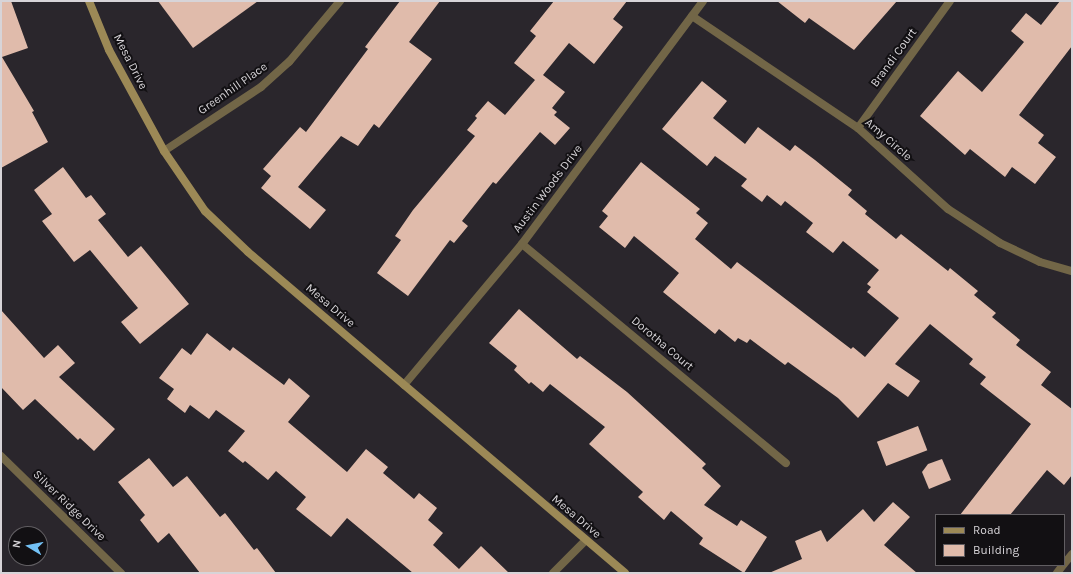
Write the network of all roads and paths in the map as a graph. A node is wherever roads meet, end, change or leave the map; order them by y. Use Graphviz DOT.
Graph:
graph roads {
  1 [pos="89,1"];
  2 [pos="340,1"];
  3 [pos="703,1"];
  4 [pos="950,1"];
  5 [pos="692,16"];
  6 [pos="858,128"];
  7 [pos="164,151"];
  8 [pos="522,244"];
  9 [pos="1072,271"];
  10 [pos="404,385"];
  11 [pos="1,456"];
  12 [pos="786,463"];
  13 [pos="584,540"];
  14 [pos="1072,554"];
  15 [pos="1065,563"];
  16 [pos="121,573"];
  17 [pos="553,573"];
  18 [pos="624,573"];
  1 -- 7 [label="street, Mesa Drive"];
  2 -- 7 [label="street, Greenhill Place"];
  3 -- 5 [label="street, Austin Woods Drive"];
  4 -- 6 [label="street, Brandi Court"];
  5 -- 6 [label="street, Amy Circle"];
  5 -- 8 [label="street, Austin Woods Drive"];
  6 -- 9 [label="street, Amy Circle"];
  7 -- 10 [label="street, Mesa Drive"];
  8 -- 10 [label="street, Austin Woods Drive"];
  8 -- 12 [label="street, Dorotha Court"];
  10 -- 13 [label="street, Mesa Drive"];
  11 -- 16 [label="street, Silver Ridge Drive"];
  13 -- 17 [label="street"];
  13 -- 18 [label="street, Mesa Drive"];
  14 -- 15 [label="street"];
}
